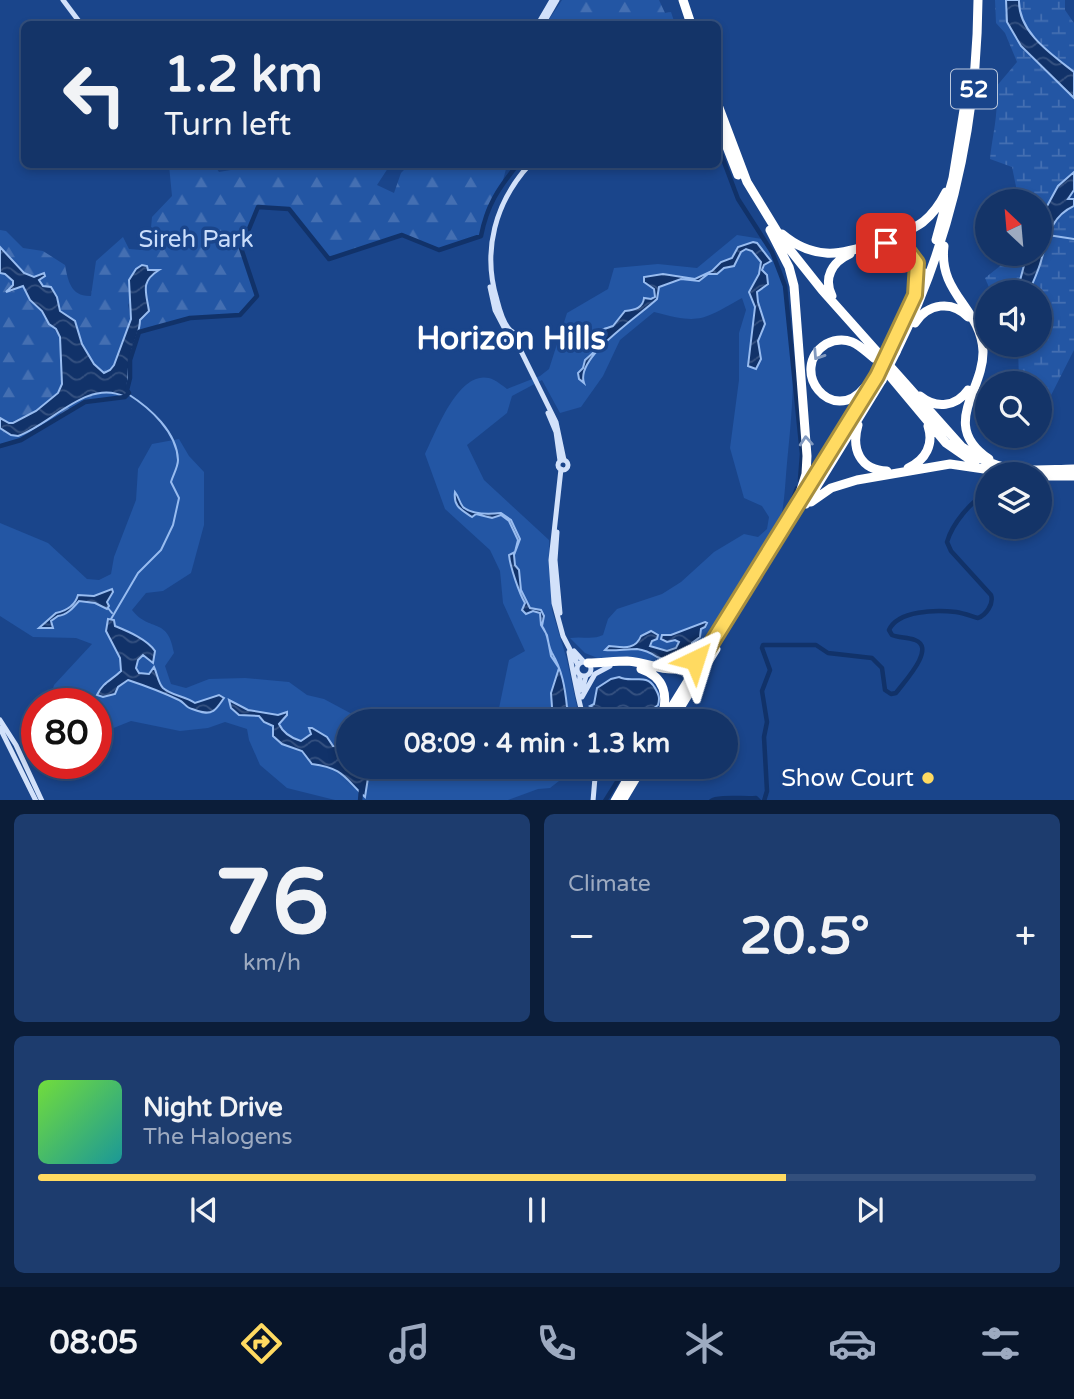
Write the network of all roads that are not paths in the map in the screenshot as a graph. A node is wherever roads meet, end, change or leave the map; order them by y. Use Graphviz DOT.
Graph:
graph roads {
  1 [pos="65,0"];
  2 [pos="554,0"];
  3 [pos="681,0"];
  4 [pos="972,0"];
  5 [pos="978,0"];
  6 [pos="81,21"];
  7 [pos="543,21"];
  8 [pos="688,21"];
  9 [pos="721,113"];
  10 [pos="721,133"];
  11 [pos="721,140"];
  12 [pos="728,153"];
  13 [pos="525,168"];
  14 [pos="953,178"];
  15 [pos="769,225"];
  16 [pos="947,227"];
  17 [pos="915,295"];
  18 [pos="841,312"];
  19 [pos="509,332"];
  20 [pos="902,340"];
  21 [pos="515,344"];
  22 [pos="893,350"];
  23 [pos="874,358"];
  24 [pos="878,378"];
  25 [pos="908,386"];
  26 [pos="919,410"];
  27 [pos="860,417"];
  28 [pos="982,462"];
  29 [pos="985,462"];
  30 [pos="993,462"];
  31 [pos="975,468"];
  32 [pos="1074,468"];
  33 [pos="1052,469"];
  34 [pos="563,470"];
  35 [pos="1052,476"];
  36 [pos="1074,476"];
  37 [pos="799,509"];
  38 [pos="563,636"];
  39 [pos="570,646"];
  40 [pos="708,649"];
  41 [pos="607,665"];
  42 [pos="584,669"];
  43 [pos="580,697"];
  44 [pos="582,709"];
  45 [pos="664,709"];
  46 [pos="670,709"];
  47 [pos="679,709"];
  48 [pos="0,720"];
  49 [pos="0,729"];
  50 [pos="596,779"];
  51 [pos="627,779"];
  52 [pos="635,779"];
  53 [pos="36,800"];
  54 [pos="42,800"];
  55 [pos="594,800"];
  56 [pos="615,800"];
  57 [pos="622,800"];
  1 -- 6 [label="street"];
  2 -- 7 [label="street"];
  3 -- 8 [label="highway"];
  4 -- 14 [label="highway, 52"];
  5 -- 16 [label="highway, 52"];
  9 -- 15 [label="highway"];
  10 -- 12 [label="highway"];
  11 -- 12 [label="highway"];
  12 -- 15 [label="highway"];
  13 -- 19 [label="street"];
  14 -- 15 [label="highway"];
  14 -- 17 [label="highway, 52"];
  15 -- 18 [label="highway"];
  15 -- 23 [label="highway"];
  37 -- 15 [label="highway, one-way"];
  16 -- 20 [label="highway, 52"];
  16 -- 30 [label="highway"];
  17 -- 18 [label="highway"];
  17 -- 22 [label="highway, 52"];
  18 -- 25 [label="highway"];
  19 -- 21 [label="street"];
  19 -- 21 [label="street"];
  20 -- 22 [label="highway, 52"];
  20 -- 25 [label="highway"];
  21 -- 34 [label="street"];
  22 -- 24 [label="highway, 52, bridge"];
  23 -- 24 [label="highway, one-way"];
  23 -- 26 [label="highway"];
  24 -- 27 [label="highway, 52"];
  24 -- 37 [label="highway, 52"];
  25 -- 29 [label="highway"];
  26 -- 27 [label="highway"];
  26 -- 28 [label="highway"];
  27 -- 37 [label="highway, 52"];
  31 -- 37 [label="highway"];
  32 -- 33 [label="highway"];
  34 -- 38 [label="street"];
  34 -- 39 [label="street"];
  35 -- 36 [label="highway"];
  37 -- 40 [label="highway, 52"];
  37 -- 47 [label="highway, 52"];
  38 -- 42 [label="street"];
  38 -- 43 [label="street"];
  39 -- 41 [label="street"];
  39 -- 42 [label="street"];
  40 -- 41 [label="highway"];
  40 -- 46 [label="highway, 52"];
  41 -- 42 [label="highway"];
  41 -- 43 [label="street"];
  41 -- 45 [label="highway"];
  42 -- 43 [label="street"];
  43 -- 44 [label="street"];
  48 -- 54 [label="street"];
  49 -- 53 [label="street"];
  50 -- 55 [label="street"];
  51 -- 56 [label="highway"];
  52 -- 57 [label="highway"];
}
